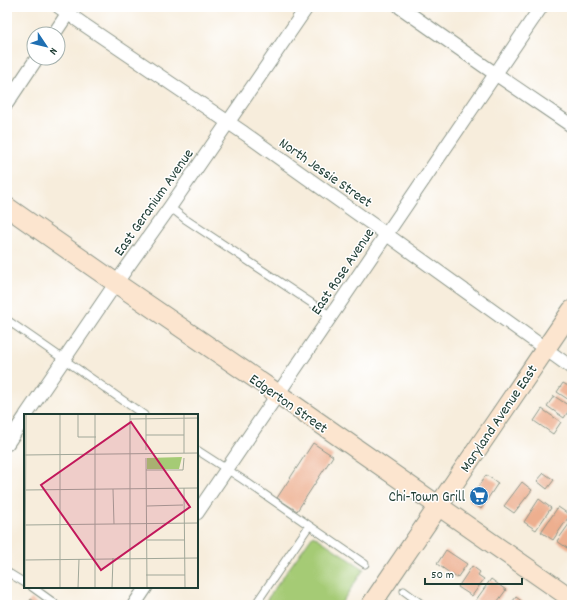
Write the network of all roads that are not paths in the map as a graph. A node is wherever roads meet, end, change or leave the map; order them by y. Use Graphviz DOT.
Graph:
graph roads {
  1 [pos="308,7"];
  2 [pos="400,7"];
  3 [pos="542,7"];
  4 [pos="66,9"];
  5 [pos="58,26"];
  6 [pos="32,66"];
  7 [pos="496,74"];
  8 [pos="9,97"];
  9 [pos="228,122"];
  10 [pos="572,126"];
  11 [pos="7,207"];
  12 [pos="170,207"];
  13 [pos="386,234"];
  14 [pos="116,284"];
  15 [pos="572,310"];
  16 [pos="331,316"];
  17 [pos="7,320"];
  18 [pos="545,349"];
  19 [pos="64,359"];
  20 [pos="572,368"];
  21 [pos="278,394"];
  22 [pos="27,414"];
  23 [pos="143,414"];
  24 [pos="24,419"];
  25 [pos="7,444"];
  26 [pos="198,451"];
  27 [pos="227,469"];
  28 [pos="438,507"];
  29 [pos="198,512"];
  30 [pos="309,526"];
  31 [pos="364,564"];
  32 [pos="7,572"];
  33 [pos="24,582"];
  34 [pos="33,588"];
  35 [pos="145,588"];
  36 [pos="404,591"];
  37 [pos="572,599"];
  38 [pos="57,605"];
  39 [pos="134,605"];
  40 [pos="255,605"];
  41 [pos="371,605"];
  42 [pos="423,605"];
  1 -- 9 [label="street, East Geranium Avenue"];
  2 -- 7 [label="street"];
  3 -- 7 [label="street, East Rose Avenue"];
  4 -- 5 [label="street"];
  4 -- 9 [label="street, North Jessie Street"];
  6 -- 8 [label="street"];
  7 -- 10 [label="street"];
  7 -- 13 [label="street, East Rose Avenue"];
  9 -- 12 [label="street, East Geranium Avenue"];
  9 -- 13 [label="street, North Jessie Street"];
  11 -- 14 [label="street, Edgerton Street"];
  12 -- 14 [label="street, East Geranium Avenue"];
  12 -- 16 [label="lane"];
  13 -- 16 [label="street, East Rose Avenue"];
  13 -- 18 [label="street, North Jessie Street"];
  14 -- 19 [label="street, East Geranium Avenue"];
  14 -- 21 [label="street, Edgerton Street"];
  15 -- 18 [label="street, Maryland Avenue East"];
  16 -- 21 [label="street, East Rose Avenue"];
  17 -- 19 [label="lane"];
  18 -- 20 [label="street, North Jessie Street"];
  18 -- 28 [label="street, Maryland Avenue East"];
  19 -- 22 [label="street, East Geranium Avenue"];
  19 -- 23 [label="lane"];
  21 -- 27 [label="street, East Rose Avenue"];
  21 -- 28 [label="street, Edgerton Street"];
  24 -- 25 [label="street, East Geranium Avenue"];
  26 -- 27 [label="lane"];
  27 -- 29 [label="street, East Rose Avenue"];
  27 -- 30 [label="lane"];
  28 -- 37 [label="street, Edgerton Street"];
  28 -- 41 [label="street, Maryland Avenue East"];
  30 -- 31 [label="lane"];
  30 -- 40 [label="lane"];
  32 -- 33 [label="lane"];
  34 -- 38 [label="lane"];
  35 -- 39 [label="street"];
  36 -- 42 [label="lane"];
}
